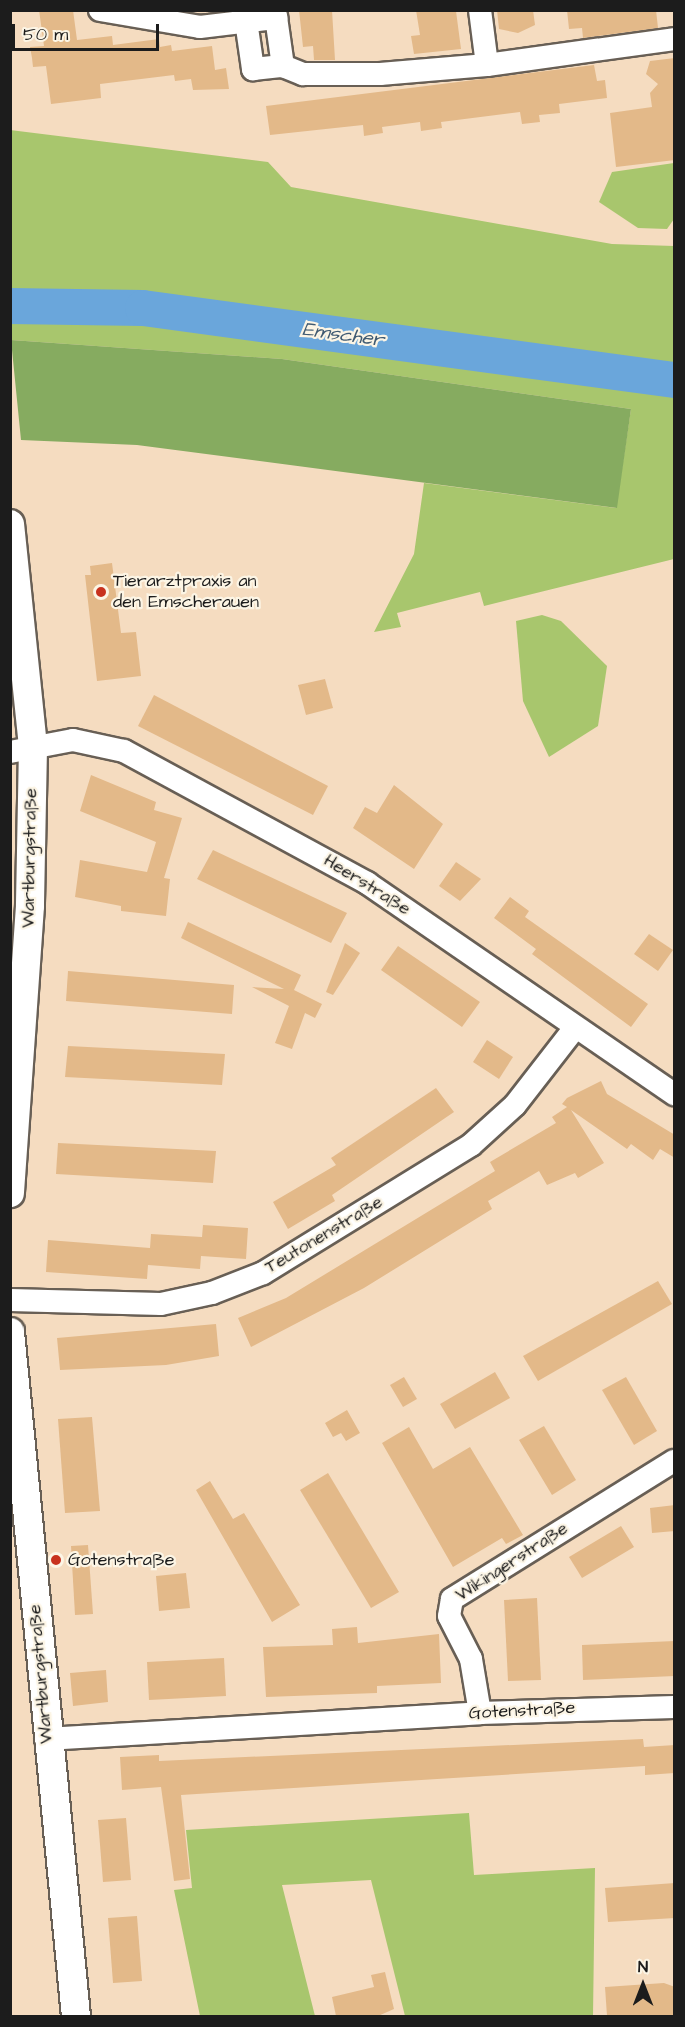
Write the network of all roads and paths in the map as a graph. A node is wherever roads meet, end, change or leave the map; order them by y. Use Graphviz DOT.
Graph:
graph roads {
  1 [pos="100,10"];
  2 [pos="480,10"];
  3 [pos="276,14"];
  4 [pos="246,21"];
  5 [pos="675,39"];
  6 [pos="487,64"];
  7 [pos="283,66"];
  8 [pos="10,524"];
  9 [pos="22,750"];
  10 [pos="574,1029"];
  11 [pos="675,1094"];
  12 [pos="10,1193"];
  13 [pos="10,1300"];
  14 [pos="10,1332"];
  15 [pos="675,1461"];
  16 [pos="675,1707"];
  17 [pos="480,1713"];
  18 [pos="46,1739"];
  19 [pos="76,2016"];
  1 -- 4 [label="street"];
  2 -- 6 [label="street"];
  3 -- 4 [label="street"];
  3 -- 7 [label="street"];
  4 -- 7 [label="street"];
  5 -- 6 [label="street"];
  6 -- 7 [label="street"];
  8 -- 9 [label="main road, Wartburgstraße"];
  9 -- 10 [label="street, Heerstraße"];
  9 -- 12 [label="main road, Wartburgstraße"];
  10 -- 11 [label="street, Heerstraße"];
  10 -- 13 [label="street, Teutonenstraße"];
  14 -- 18 [label="main road, Wartburgstraße"];
  15 -- 17 [label="street, Wikingerstraße"];
  16 -- 17 [label="street, Gotenstraße"];
  17 -- 18 [label="street, Gotenstraße"];
  18 -- 19 [label="main road, Wartburgstraße"];
}
